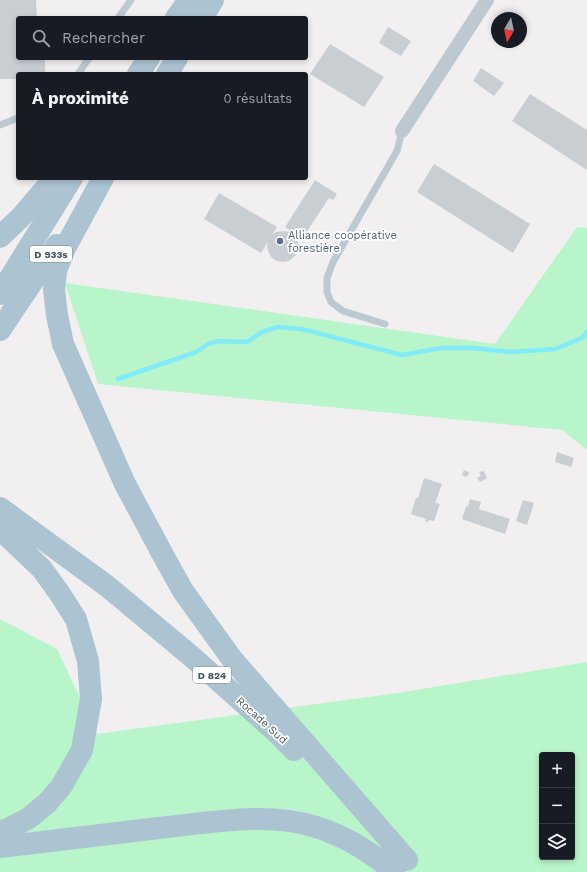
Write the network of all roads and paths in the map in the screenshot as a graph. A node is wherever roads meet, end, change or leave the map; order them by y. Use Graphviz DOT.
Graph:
graph roads {
  1 [pos="131,0"];
  2 [pos="189,0"];
  3 [pos="213,0"];
  4 [pos="487,0"];
  5 [pos="119,16"];
  6 [pos="177,16"];
  7 [pos="203,16"];
  8 [pos="88,60"];
  9 [pos="148,60"];
  10 [pos="176,60"];
  11 [pos="79,72"];
  12 [pos="139,72"];
  13 [pos="168,72"];
  14 [pos="16,119"];
  15 [pos="0,125"];
  16 [pos="402,131"];
  17 [pos="52,180"];
  18 [pos="71,180"];
  19 [pos="101,180"];
  20 [pos="101,180"];
  21 [pos="0,237"];
  22 [pos="0,294"];
  23 [pos="385,324"];
  24 [pos="0,330"];
  25 [pos="0,508"];
  26 [pos="0,528"];
  27 [pos="0,831"];
  28 [pos="0,847"];
  29 [pos="406,868"];
  1 -- 5 [label="lane"];
  2 -- 6 [label="main road"];
  3 -- 7 [label="main road"];
  4 -- 16 [label="street"];
  8 -- 11 [label="lane"];
  9 -- 12 [label="main road"];
  10 -- 13 [label="main road"];
  14 -- 15 [label="lane"];
  16 -- 23 [label="lane"];
  17 -- 21 [label="main road"];
  18 -- 22 [label="main road, D 933s"];
  19 -- 24 [label="main road, D 933s"];
  20 -- 29 [label="main road"];
  25 -- 29 [label="main road, Rocade Sud / D 824"];
  26 -- 27 [label="main road"];
  28 -- 29 [label="main road"];
}
